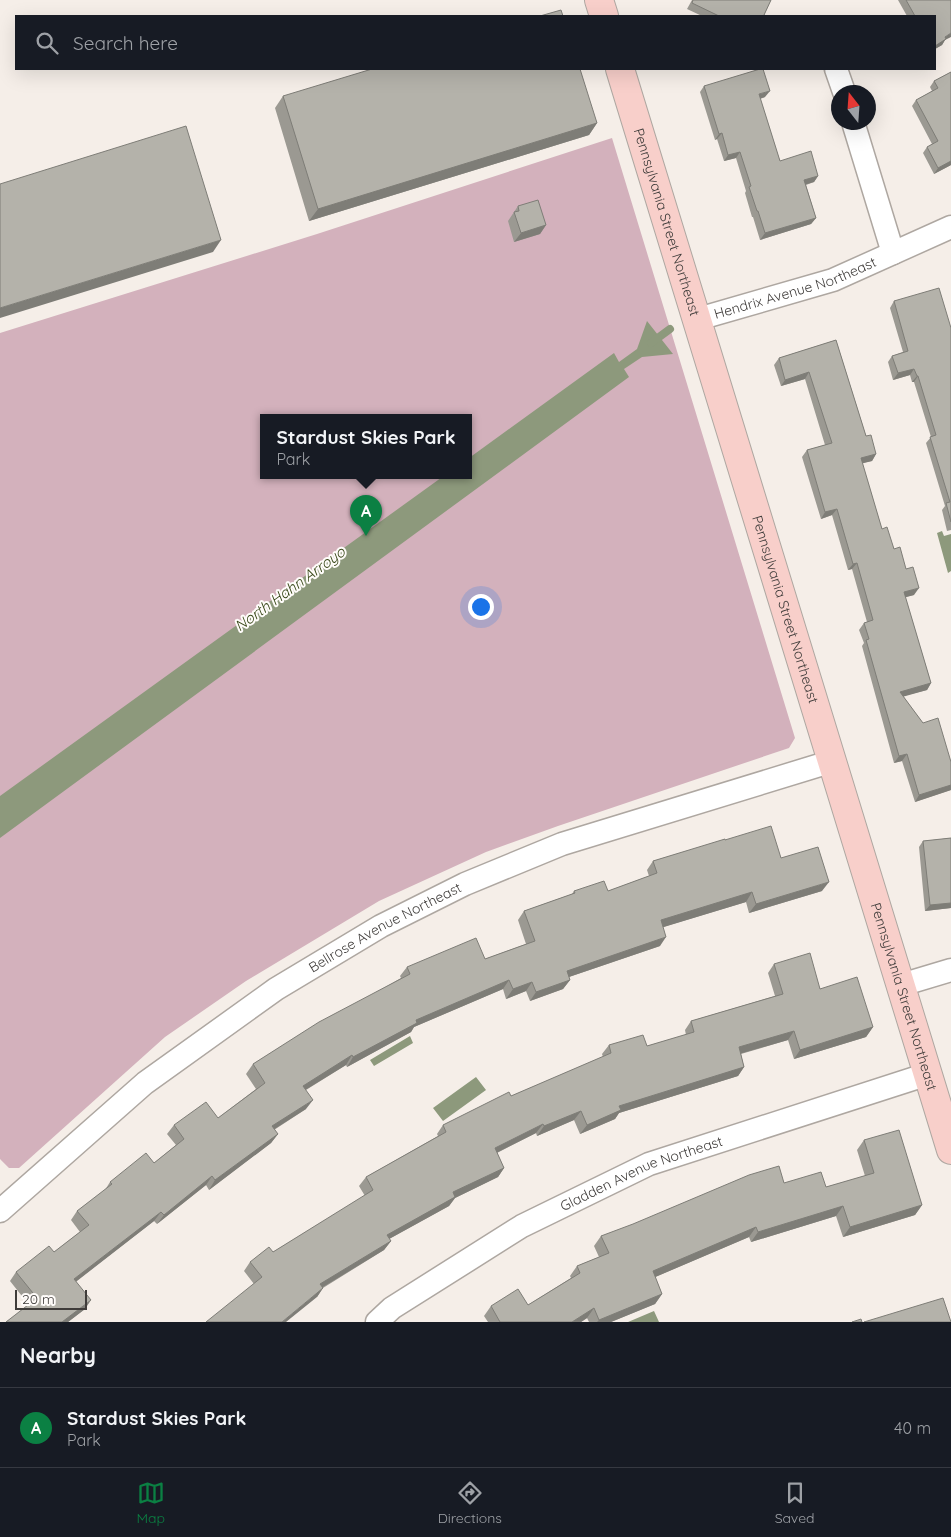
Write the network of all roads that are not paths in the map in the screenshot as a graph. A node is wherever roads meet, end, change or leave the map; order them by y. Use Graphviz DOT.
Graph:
graph roads {
  1 [pos="599,0"];
  2 [pos="604,15"];
  3 [pos="620,70"];
  4 [pos="836,70"];
  5 [pos="842,85"];
  6 [pos="855,130"];
  7 [pos="951,226"];
  8 [pos="893,253"];
  9 [pos="698,319"];
  10 [pos="833,761"];
  11 [pos="951,970"];
  12 [pos="901,985"];
  13 [pos="928,1074"];
  14 [pos="951,1150"];
  15 [pos="4,1199"];
  16 [pos="377,1322"];
  1 -- 2 [label="street"];
  3 -- 9 [label="street, Pennsylvania Street Northeast"];
  4 -- 5 [label="street"];
  6 -- 8 [label="street, Hendrix Avenue Northeast"];
  7 -- 8 [label="street, Hendrix Avenue Northeast"];
  8 -- 9 [label="street, Hendrix Avenue Northeast"];
  9 -- 10 [label="street, Pennsylvania Street Northeast"];
  10 -- 12 [label="street, Pennsylvania Street Northeast"];
  10 -- 15 [label="street, Bellrose Avenue Northeast"];
  11 -- 12 [label="street"];
  12 -- 13 [label="street, Pennsylvania Street Northeast"];
  13 -- 14 [label="street, Pennsylvania Street Northeast"];
  13 -- 16 [label="street, Gladden Avenue Northeast"];
}
